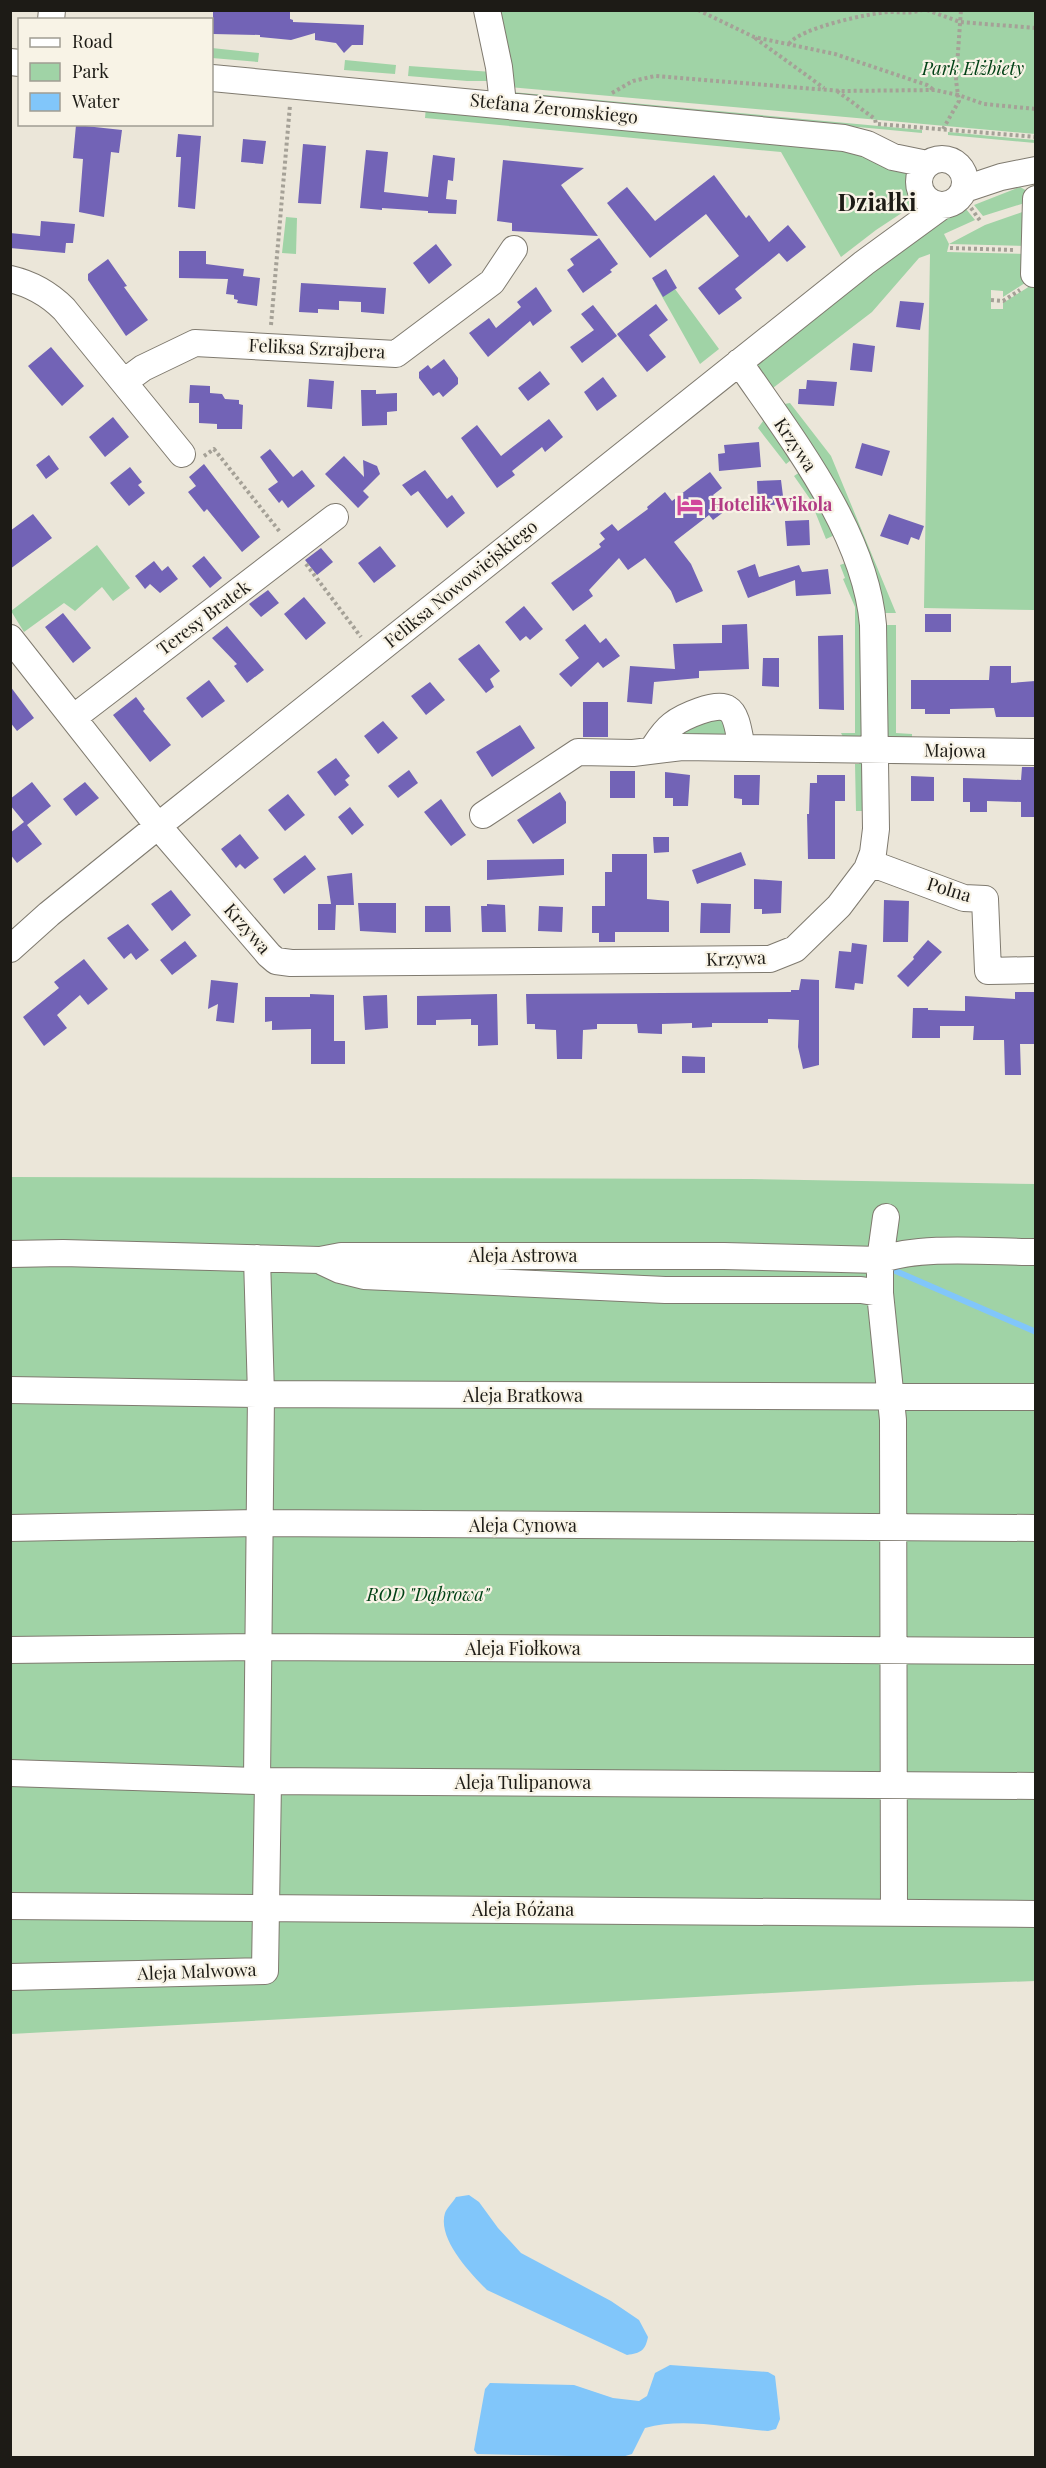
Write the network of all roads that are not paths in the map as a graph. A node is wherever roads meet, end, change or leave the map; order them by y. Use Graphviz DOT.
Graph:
graph roads {
  1 [pos="488,10"];
  2 [pos="213,78"];
  3 [pos="502,104"];
  4 [pos="1020,173"];
  5 [pos="928,187"];
  6 [pos="966,189"];
  7 [pos="1035,198"];
  8 [pos="514,249"];
  9 [pos="1035,262"];
  10 [pos="10,279"];
  11 [pos="739,362"];
  12 [pos="124,382"];
  13 [pos="182,454"];
  14 [pos="335,517"];
  15 [pos="10,638"];
  16 [pos="73,718"];
  17 [pos="742,747"];
  18 [pos="875,749"];
  19 [pos="652,750"];
  20 [pos="1035,752"];
  21 [pos="483,815"];
  22 [pos="158,826"];
  23 [pos="870,862"];
  24 [pos="10,949"];
  25 [pos="1035,970"];
  26 [pos="886,1217"];
  27 [pos="1035,1252"];
  28 [pos="10,1254"];
  29 [pos="257,1258"];
  30 [pos="320,1260"];
  31 [pos="880,1260"];
  32 [pos="880,1293"];
  33 [pos="10,1390"];
  34 [pos="261,1394"];
  35 [pos="1035,1397"];
  36 [pos="891,1398"];
  37 [pos="260,1523"];
  38 [pos="10,1528"];
  39 [pos="892,1528"];
  40 [pos="1035,1528"];
  41 [pos="258,1647"];
  42 [pos="10,1650"];
  43 [pos="1035,1651"];
  44 [pos="893,1652"];
  45 [pos="10,1773"];
  46 [pos="263,1781"];
  47 [pos="894,1786"];
  48 [pos="1035,1786"];
  49 [pos="10,1906"];
  50 [pos="266,1909"];
  51 [pos="894,1912"];
  52 [pos="1035,1914"];
  53 [pos="10,1977"];
  1 -- 3 [label="street"];
  2 -- 3 [label="street, Stefana Żeromskiego"];
  3 -- 5 [label="street, Stefana Żeromskiego"];
  4 -- 6 [label="street"];
  4 -- 7 [label="street"];
  5 -- 6 [label="street, Feliksa Nowowiejskiego"];
  5 -- 6 [label="street, Stefana Żeromskiego"];
  5 -- 11 [label="street, Feliksa Nowowiejskiego"];
  7 -- 9 [label="street"];
  8 -- 12 [label="street, Feliksa Szrajbera"];
  10 -- 12 [label="street"];
  11 -- 18 [label="street, Krzywa"];
  11 -- 22 [label="street, Feliksa Nowowiejskiego"];
  12 -- 13 [label="street"];
  14 -- 16 [label="street, Teresy Bratek"];
  15 -- 16 [label="street"];
  16 -- 22 [label="street"];
  17 -- 18 [label="street, Majowa"];
  17 -- 19 [label="street, Majowa"];
  17 -- 19 [label="street"];
  18 -- 20 [label="street, Majowa"];
  18 -- 23 [label="street, Krzywa"];
  19 -- 21 [label="street, Majowa"];
  22 -- 23 [label="street, Krzywa"];
  22 -- 24 [label="street, Feliksa Nowowiejskiego"];
  23 -- 25 [label="street, Polna"];
  26 -- 31 [label="street"];
  27 -- 31 [label="street, Aleja Astrowa"];
  28 -- 29 [label="street, Aleja Astrowa"];
  29 -- 30 [label="street, Aleja Astrowa"];
  29 -- 34 [label="street, Aleja Malwowa"];
  30 -- 31 [label="street, Aleja Astrowa"];
  30 -- 32 [label="street"];
  31 -- 32 [label="street"];
  32 -- 36 [label="street"];
  33 -- 34 [label="street, Aleja Bratkowa"];
  34 -- 36 [label="street, Aleja Bratkowa"];
  34 -- 37 [label="street, Aleja Malwowa"];
  35 -- 36 [label="street, Aleja Bratkowa"];
  36 -- 39 [label="street"];
  37 -- 38 [label="street, Aleja Cynowa"];
  37 -- 39 [label="street, Aleja Cynowa"];
  37 -- 41 [label="street, Aleja Malwowa"];
  39 -- 40 [label="street, Aleja Cynowa"];
  39 -- 44 [label="street"];
  41 -- 42 [label="street, Aleja Fiołkowa"];
  41 -- 44 [label="street, Aleja Fiołkowa"];
  41 -- 46 [label="street, Aleja Malwowa"];
  43 -- 44 [label="street, Aleja Fiołkowa"];
  44 -- 47 [label="street"];
  45 -- 46 [label="street, Aleja Tulipanowa"];
  46 -- 47 [label="street, Aleja Tulipanowa"];
  46 -- 50 [label="street, Aleja Malwowa"];
  47 -- 48 [label="street, Aleja Tulipanowa"];
  47 -- 51 [label="street"];
  49 -- 50 [label="street, Aleja Różana"];
  50 -- 51 [label="street, Aleja Różana"];
  50 -- 53 [label="street, Aleja Malwowa"];
  51 -- 52 [label="street, Aleja Różana"];
}
